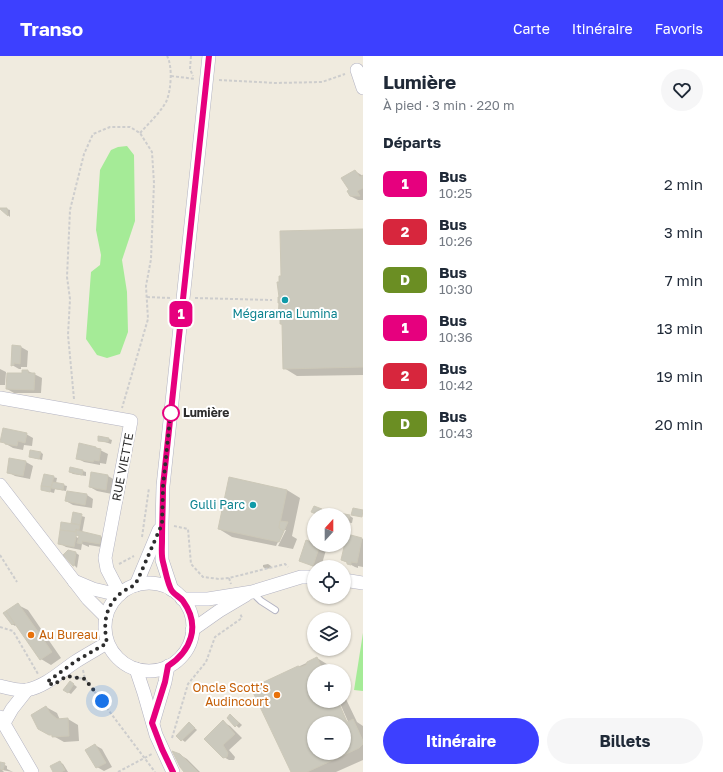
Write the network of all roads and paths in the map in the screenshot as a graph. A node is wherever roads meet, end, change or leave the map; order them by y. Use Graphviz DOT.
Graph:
graph roads {
  1 [pos="167,56"];
  2 [pos="191,56"];
  3 [pos="209,56"];
  4 [pos="357,70"];
  5 [pos="171,76"];
  6 [pos="200,79"];
  7 [pos="363,88"];
  8 [pos="140,133"];
  9 [pos="147,297"];
  10 [pos="183,298"];
  11 [pos="272,300"];
  12 [pos="0,398"];
  13 [pos="74,411"];
  14 [pos="119,418"];
  15 [pos="0,485"];
  16 [pos="145,522"];
  17 [pos="162,524"];
  18 [pos="0,554"];
  19 [pos="307,577"];
  20 [pos="229,578"];
  21 [pos="73,580"];
  22 [pos="351,581"];
  23 [pos="18,582"];
  24 [pos="363,583"];
  25 [pos="136,585"];
  26 [pos="172,590"];
  27 [pos="252,592"];
  28 [pos="120,594"];
  29 [pos="234,598"];
  30 [pos="182,600"];
  31 [pos="275,610"];
  32 [pos="106,617"];
  33 [pos="0,628"];
  34 [pos="192,630"];
  35 [pos="107,643"];
  36 [pos="168,666"];
  37 [pos="136,669"];
  38 [pos="73,677"];
  39 [pos="47,682"];
  40 [pos="0,686"];
  41 [pos="27,690"];
  42 [pos="2,720"];
  43 [pos="152,723"];
  44 [pos="162,749"];
  45 [pos="145,757"];
  46 [pos="32,772"];
  47 [pos="118,772"];
  48 [pos="155,772"];
  49 [pos="173,772"];
  1 -- 5 [label="path"];
  2 -- 6 [label="path"];
  3 -- 6 [label="street"];
  4 -- 6 [label="path"];
  4 -- 7 [label="street"];
  5 -- 6 [label="path"];
  5 -- 8 [label="path"];
  6 -- 10 [label="street"];
  8 -- 9 [label="path"];
  8 -- 13 [label="path"];
  9 -- 10 [label="path"];
  9 -- 14 [label="path"];
  10 -- 11 [label="path"];
  10 -- 17 [label="street"];
  12 -- 13 [label="street, RUE VIETTE"];
  13 -- 14 [label="street, RUE VIETTE"];
  14 -- 28 [label="street, RUE VIETTE"];
  15 -- 21 [label="street"];
  16 -- 17 [label="path"];
  17 -- 20 [label="path"];
  17 -- 25 [label="street"];
  17 -- 26 [label="street"];
  18 -- 23 [label="path"];
  19 -- 20 [label="path"];
  19 -- 27 [label="street"];
  20 -- 29 [label="path"];
  21 -- 28 [label="street"];
  21 -- 32 [label="street"];
  22 -- 24 [label="street"];
  25 -- 26 [label="street"];
  25 -- 28 [label="street"];
  26 -- 30 [label="street"];
  27 -- 29 [label="street"];
  27 -- 31 [label="lane"];
  28 -- 32 [label="street"];
  29 -- 30 [label="street"];
  29 -- 34 [label="street"];
  29 -- 44 [label="path"];
  30 -- 34 [label="street"];
  32 -- 35 [label="street"];
  33 -- 39 [label="path"];
  34 -- 36 [label="street"];
  35 -- 37 [label="street"];
  35 -- 39 [label="street"];
  36 -- 37 [label="street"];
  36 -- 43 [label="street"];
  37 -- 43 [label="street"];
  38 -- 45 [label="path"];
  39 -- 41 [label="street"];
  40 -- 41 [label="street"];
  41 -- 42 [label="street"];
  42 -- 46 [label="street"];
  43 -- 44 [label="street"];
  44 -- 45 [label="path"];
  44 -- 49 [label="street"];
  45 -- 47 [label="path"];
  45 -- 48 [label="path"];
}
